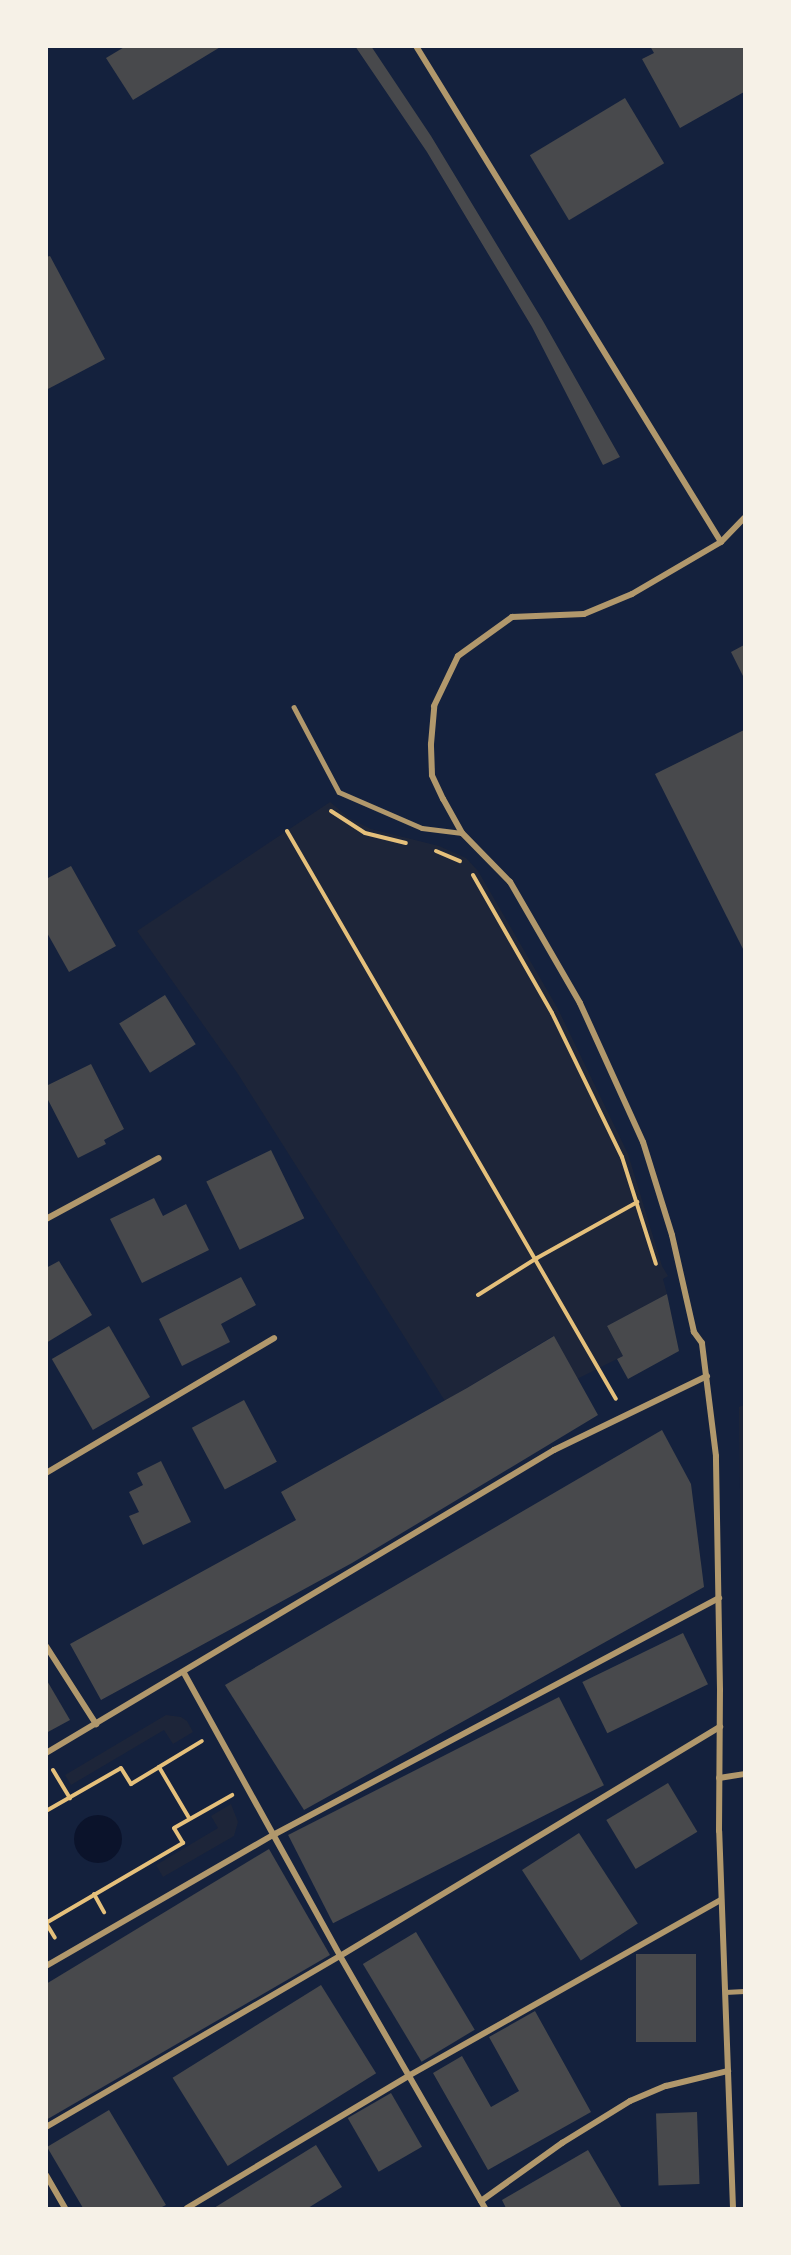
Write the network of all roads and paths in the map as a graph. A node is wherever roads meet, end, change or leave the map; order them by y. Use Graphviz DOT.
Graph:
graph roads {
  1 [pos="416,46"];
  2 [pos="744,518"];
  3 [pos="721,542"];
  4 [pos="294,708"];
  5 [pos="324,806"];
  6 [pos="287,831"];
  7 [pos="462,833"];
  8 [pos="416,846"];
  9 [pos="434,850"];
  10 [pos="159,1158"];
  11 [pos="637,1202"];
  12 [pos="46,1218"];
  13 [pos="537,1258"];
  14 [pos="656,1264"];
  15 [pos="478,1295"];
  16 [pos="274,1338"];
  17 [pos="706,1376"];
  18 [pos="624,1415"];
  19 [pos="46,1473"];
  20 [pos="719,1598"];
  21 [pos="46,1646"];
  22 [pos="184,1673"];
  23 [pos="96,1724"];
  24 [pos="720,1727"];
  25 [pos="202,1741"];
  26 [pos="46,1753"];
  27 [pos="49,1765"];
  28 [pos="159,1767"];
  29 [pos="744,1774"];
  30 [pos="719,1779"];
  31 [pos="228,1797"];
  32 [pos="70,1798"];
  33 [pos="46,1811"];
  34 [pos="189,1819"];
  35 [pos="275,1834"];
  36 [pos="94,1894"];
  37 [pos="97,1900"];
  38 [pos="722,1900"];
  39 [pos="46,1923"];
  40 [pos="60,1945"];
  41 [pos="340,1956"];
  42 [pos="46,1966"];
  43 [pos="744,1990"];
  44 [pos="725,1992"];
  45 [pos="728,2072"];
  46 [pos="410,2075"];
  47 [pos="46,2127"];
  48 [pos="46,2175"];
  49 [pos="481,2201"];
  50 [pos="65,2208"];
  51 [pos="186,2208"];
  52 [pos="486,2208"];
  53 [pos="733,2208"];
  1 -- 3 [label="street"];
  2 -- 3 [label="street"];
  3 -- 7 [label="street"];
  4 -- 7 [label="lane"];
  5 -- 8 [label="path"];
  6 -- 13 [label="path"];
  7 -- 17 [label="street"];
  9 -- 11 [label="path"];
  10 -- 12 [label="street"];
  11 -- 13 [label="path"];
  11 -- 14 [label="path"];
  13 -- 15 [label="path"];
  13 -- 18 [label="path"];
  16 -- 19 [label="street"];
  17 -- 18 [label="street"];
  17 -- 20 [label="street"];
  18 -- 22 [label="street"];
  20 -- 24 [label="street"];
  20 -- 35 [label="street"];
  21 -- 23 [label="street"];
  22 -- 23 [label="street"];
  22 -- 35 [label="street"];
  23 -- 26 [label="street"];
  24 -- 30 [label="street"];
  24 -- 41 [label="street"];
  25 -- 28 [label="path"];
  27 -- 32 [label="path"];
  28 -- 32 [label="path"];
  28 -- 34 [label="path"];
  29 -- 30 [label="street"];
  30 -- 38 [label="street"];
  31 -- 34 [label="path"];
  32 -- 33 [label="path"];
  34 -- 36 [label="path"];
  35 -- 41 [label="street"];
  35 -- 42 [label="street"];
  36 -- 37 [label="path"];
  36 -- 39 [label="path"];
  38 -- 44 [label="street"];
  38 -- 46 [label="street"];
  39 -- 40 [label="path"];
  41 -- 46 [label="street"];
  41 -- 47 [label="street"];
  43 -- 44 [label="lane"];
  44 -- 45 [label="street"];
  45 -- 49 [label="street"];
  45 -- 53 [label="street"];
  46 -- 49 [label="street"];
  46 -- 51 [label="street"];
  48 -- 50 [label="street"];
  49 -- 52 [label="street"];
}
